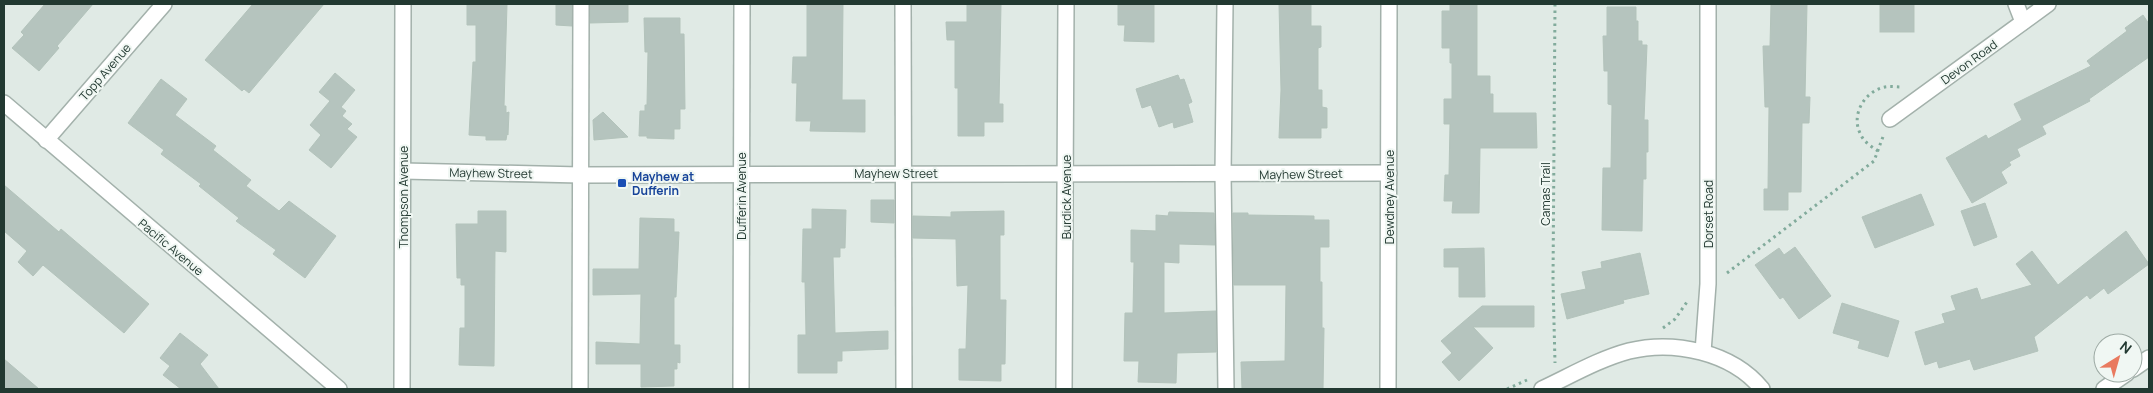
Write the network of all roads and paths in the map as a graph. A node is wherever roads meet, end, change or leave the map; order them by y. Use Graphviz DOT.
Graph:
graph roads {
  1 [pos="164,4"];
  2 [pos="403,4"];
  3 [pos="581,4"];
  4 [pos="742,4"];
  5 [pos="903,4"];
  6 [pos="1066,4"];
  7 [pos="1225,4"];
  8 [pos="1389,4"];
  9 [pos="1555,4"];
  10 [pos="1708,4"];
  11 [pos="2016,4"];
  12 [pos="2048,4"];
  13 [pos="2023,22"];
  14 [pos="4,103"];
  15 [pos="1890,119"];
  16 [pos="46,140"];
  17 [pos="403,171"];
  18 [pos="903,172"];
  19 [pos="1389,173"];
  20 [pos="741,174"];
  21 [pos="1066,174"];
  22 [pos="1223,174"];
  23 [pos="580,175"];
  24 [pos="1708,284"];
  25 [pos="1689,296"];
  26 [pos="1656,330"];
  27 [pos="1703,352"];
  28 [pos="1564,362"];
  29 [pos="1531,378"];
  30 [pos="339,389"];
  31 [pos="402,389"];
  32 [pos="580,389"];
  33 [pos="741,389"];
  34 [pos="904,389"];
  35 [pos="1064,389"];
  36 [pos="1226,389"];
  37 [pos="1388,389"];
  38 [pos="1507,389"];
  39 [pos="1542,389"];
  40 [pos="1762,389"];
  1 -- 16 [label="street, Topp Avenue"];
  2 -- 17 [label="street, Thompson Avenue"];
  3 -- 23 [label="street"];
  4 -- 20 [label="street, Dufferin Avenue"];
  5 -- 18 [label="street"];
  6 -- 21 [label="street, Burdick Avenue"];
  7 -- 22 [label="street"];
  8 -- 19 [label="street, Dewdney Avenue"];
  9 -- 28 [label="path, Camas Trail"];
  10 -- 24 [label="street, Dorset Road"];
  11 -- 13 [label="street"];
  12 -- 13 [label="street, Devon Road"];
  13 -- 15 [label="street, Devon Road"];
  14 -- 16 [label="street, Pacific Avenue"];
  15 -- 24 [label="path"];
  16 -- 30 [label="street, Pacific Avenue"];
  17 -- 23 [label="street, Mayhew Street"];
  17 -- 31 [label="street, Thompson Avenue"];
  18 -- 20 [label="street, Mayhew Street"];
  18 -- 21 [label="street, Mayhew Street"];
  18 -- 34 [label="street"];
  19 -- 22 [label="street, Mayhew Street"];
  19 -- 37 [label="street, Dewdney Avenue"];
  20 -- 23 [label="street, Mayhew Street"];
  20 -- 33 [label="street, Dufferin Avenue"];
  21 -- 22 [label="street, Mayhew Street"];
  21 -- 35 [label="street, Burdick Avenue"];
  22 -- 36 [label="street"];
  23 -- 32 [label="street"];
  24 -- 27 [label="street, Dorset Road"];
  25 -- 26 [label="path"];
  27 -- 39 [label="street"];
  27 -- 40 [label="street"];
  29 -- 38 [label="path"];
}
